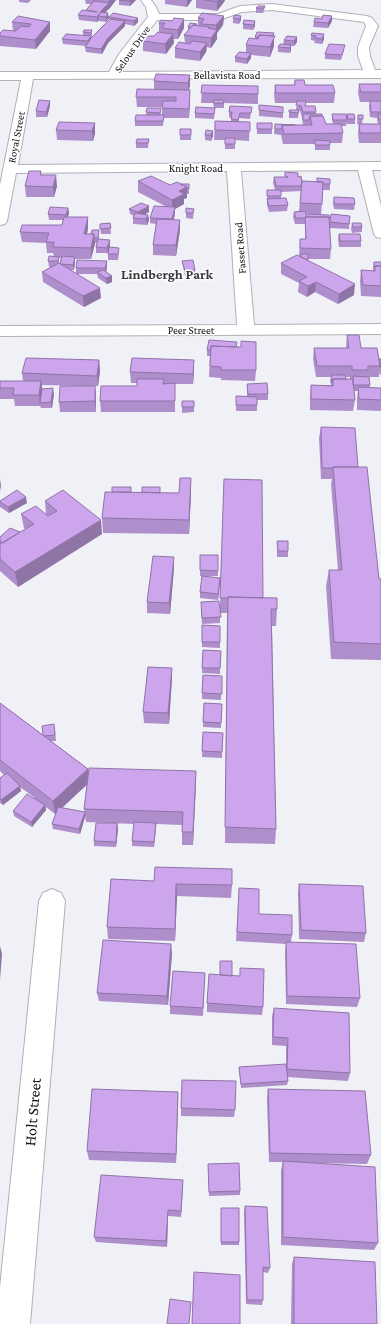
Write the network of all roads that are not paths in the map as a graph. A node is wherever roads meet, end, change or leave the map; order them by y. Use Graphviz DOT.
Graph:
graph roads {
  1 [pos="146,0"];
  2 [pos="154,17"];
  3 [pos="377,29"];
  4 [pos="376,74"];
  5 [pos="0,76"];
  6 [pos="28,76"];
  7 [pos="113,76"];
  8 [pos="364,166"];
  9 [pos="381,166"];
  10 [pos="234,167"];
  11 [pos="10,169"];
  12 [pos="0,221"];
  13 [pos="381,234"];
  14 [pos="381,329"];
  15 [pos="246,330"];
  16 [pos="0,331"];
  17 [pos="52,901"];
  18 [pos="13,1324"];
  1 -- 2 [label="street, Selous Drive"];
  2 -- 3 [label="street"];
  2 -- 7 [label="street, Selous Drive"];
  3 -- 4 [label="street"];
  4 -- 7 [label="street, Bellavista Road"];
  5 -- 6 [label="street, Bellavista Road"];
  6 -- 7 [label="street, Bellavista Road"];
  6 -- 11 [label="street, Royal Street"];
  8 -- 9 [label="street, Knight Road"];
  8 -- 10 [label="street, Knight Road"];
  8 -- 13 [label="street"];
  10 -- 11 [label="street, Knight Road"];
  10 -- 15 [label="street, Fasset Road"];
  11 -- 12 [label="street, Royal Street"];
  14 -- 15 [label="street, Peer Street"];
  15 -- 16 [label="street, Peer Street"];
  17 -- 18 [label="street, Holt Street"];
}
